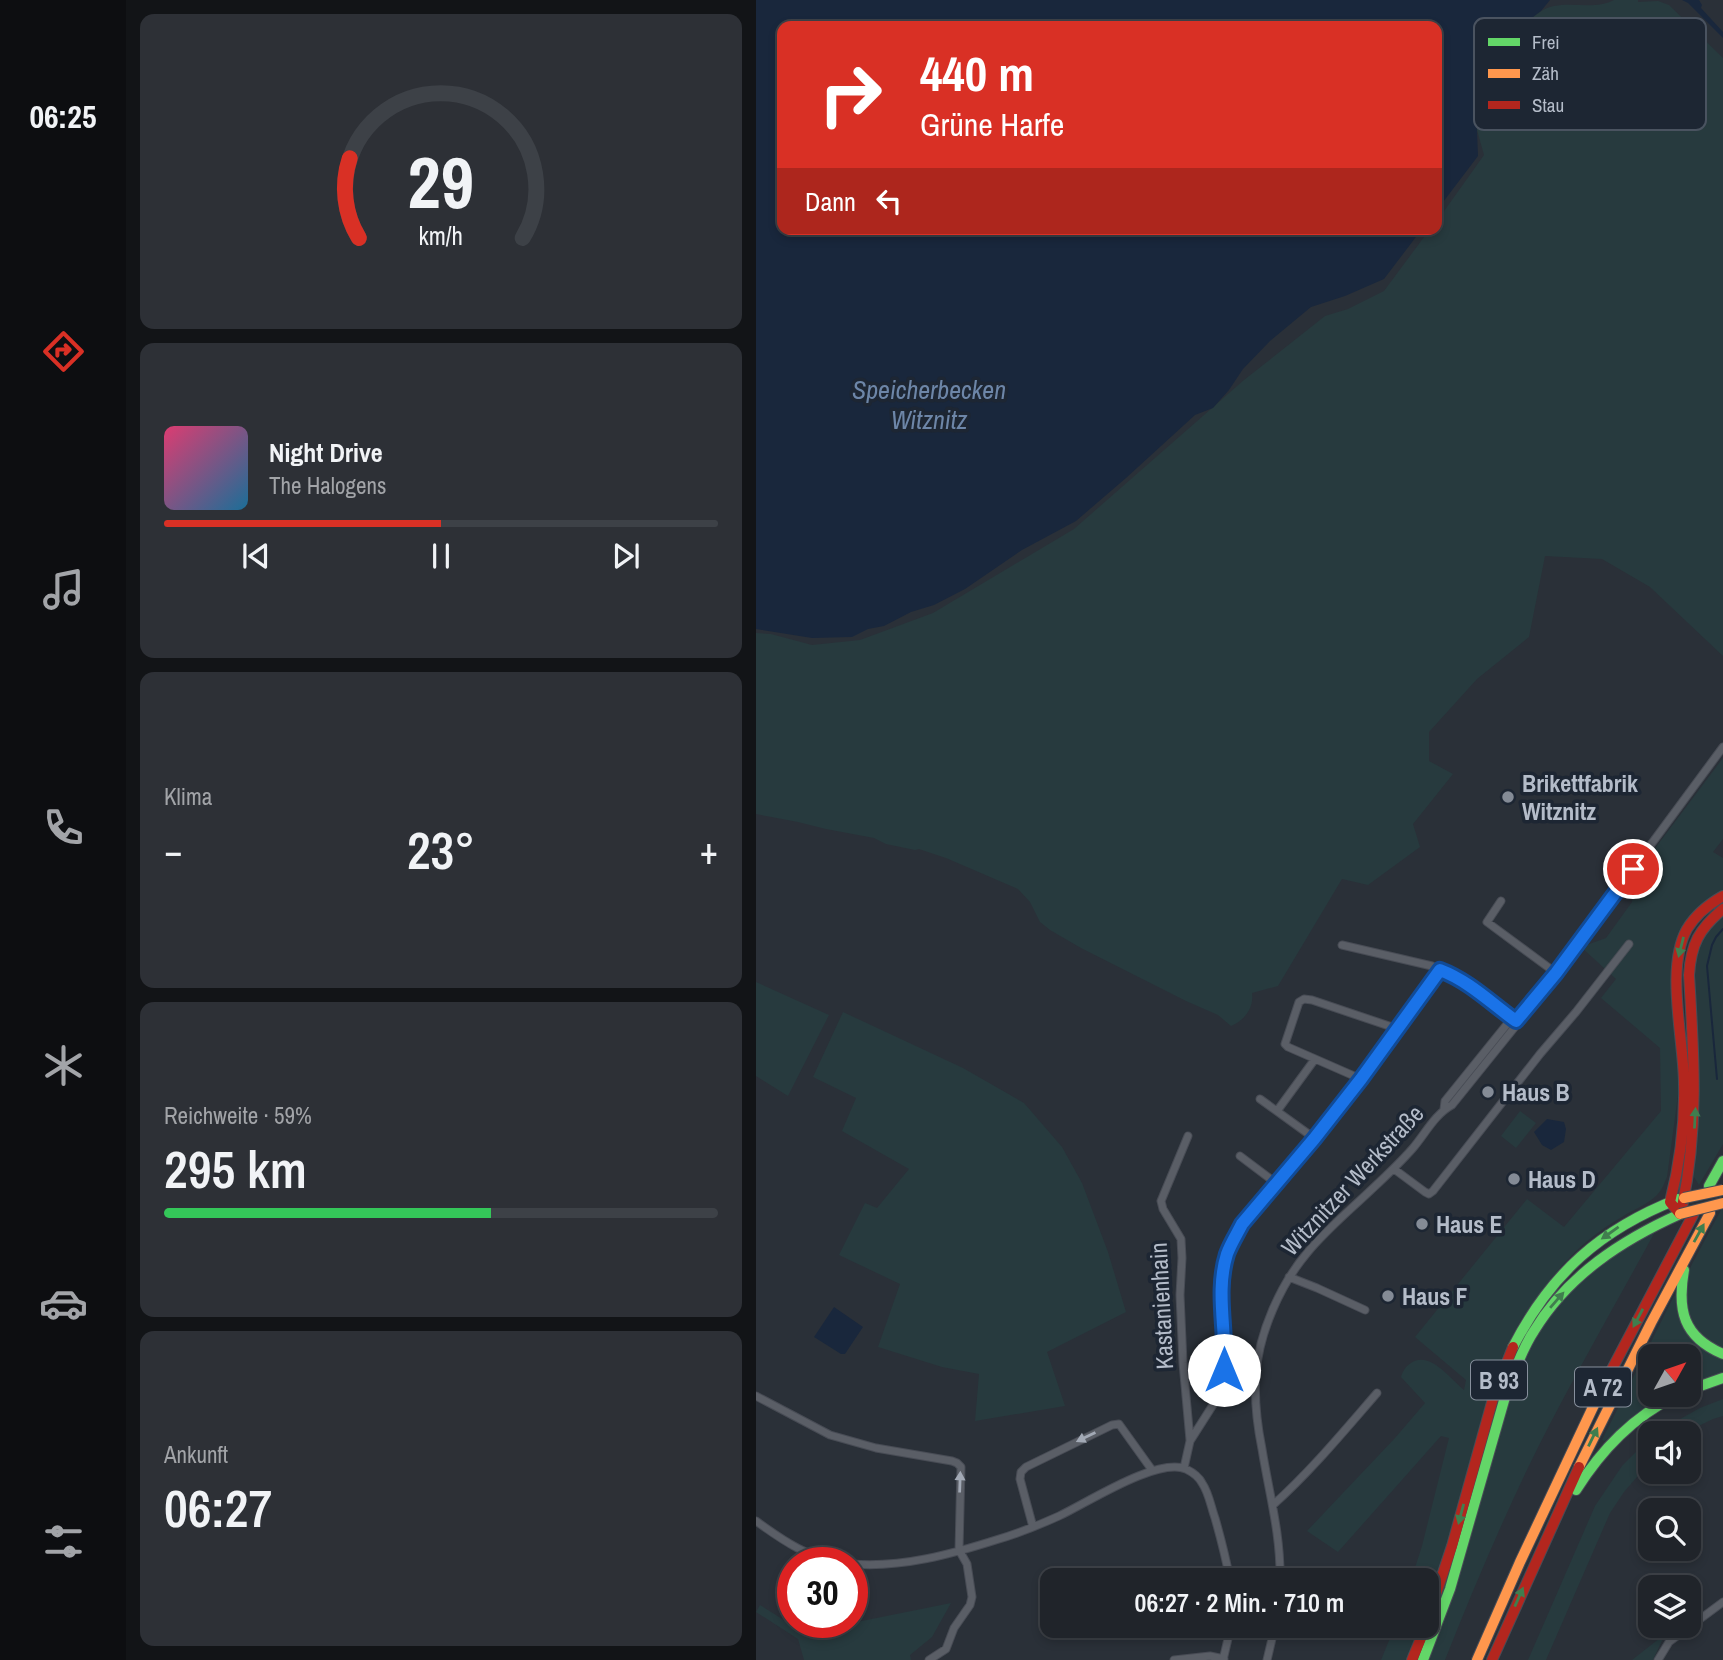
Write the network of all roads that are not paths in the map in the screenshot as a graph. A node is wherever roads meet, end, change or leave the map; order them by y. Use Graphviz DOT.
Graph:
graph roads {
  1 [pos="1723,747"];
  2 [pos="1723,897"];
  3 [pos="1502,901"];
  4 [pos="1723,909"];
  5 [pos="1629,944"];
  6 [pos="1342,945"];
  7 [pos="1440,970"];
  8 [pos="1556,973"];
  9 [pos="1516,1021"];
  10 [pos="1398,1029"];
  11 [pos="1315,1059"];
  12 [pos="1361,1079"];
  13 [pos="1260,1099"];
  14 [pos="1277,1111"];
  15 [pos="1188,1136"];
  16 [pos="1314,1139"];
  17 [pos="1240,1156"];
  18 [pos="1723,1161"];
  19 [pos="1394,1169"];
  20 [pos="1277,1184"];
  21 [pos="1709,1186"];
  22 [pos="1723,1190"];
  23 [pos="1680,1196"];
  24 [pos="1723,1203"];
  25 [pos="1710,1213"];
  26 [pos="1680,1214"];
  27 [pos="1693,1215"];
  28 [pos="1688,1253"];
  29 [pos="1289,1277"];
  30 [pos="1365,1310"];
  31 [pos="1723,1354"];
  32 [pos="1723,1378"];
  33 [pos="1701,1386"];
  34 [pos="1377,1393"];
  35 [pos="756,1395"];
  36 [pos="1653,1407"];
  37 [pos="1190,1441"];
  38 [pos="1184,1468"];
  39 [pos="1152,1470"];
  40 [pos="1273,1505"];
  41 [pos="756,1521"];
  42 [pos="1554,1521"];
  43 [pos="1033,1527"];
  44 [pos="797,1547"];
  45 [pos="959,1550"];
  46 [pos="868,1563"];
  47 [pos="1227,1568"];
  48 [pos="1280,1568"];
  49 [pos="1439,1588"];
  50 [pos="1723,1602"];
  51 [pos="1228,1638"];
  52 [pos="1272,1638"];
  53 [pos="1421,1638"];
  54 [pos="1224,1659"];
  55 [pos="929,1660"];
  56 [pos="1174,1660"];
  57 [pos="1267,1660"];
  58 [pos="1412,1660"];
  59 [pos="1423,1660"];
  60 [pos="1477,1660"];
  61 [pos="1492,1660"];
  62 [pos="1658,1660"];
  1 -- 8 [label="street, Witznitzer Werkstraße"];
  2 -- 23 [label="main road, one-way"];
  3 -- 8 [label="street"];
  23 -- 4 [label="main road, one-way"];
  5 -- 19 [label="street"];
  6 -- 7 [label="street"];
  7 -- 9 [label="street"];
  7 -- 10 [label="street"];
  8 -- 9 [label="street, Witznitzer Werkstraße"];
  9 -- 19 [label="street, Witznitzer Werkstraße"];
  10 -- 11 [label="street"];
  10 -- 12 [label="street"];
  11 -- 12 [label="street"];
  11 -- 14 [label="street"];
  12 -- 16 [label="street"];
  13 -- 14 [label="street"];
  14 -- 16 [label="street"];
  15 -- 37 [label="street, Kastanienhain"];
  16 -- 20 [label="street"];
  17 -- 20 [label="street"];
  18 -- 21 [label="main road"];
  19 -- 29 [label="street, Witznitzer Werkstraße"];
  20 -- 37 [label="street"];
  22 -- 23 [label="main road, B 93, bridge"];
  23 -- 26 [label="main road, bridge"];
  23 -- 49 [label="main road, B 93, one-way"];
  24 -- 26 [label="main road, B 93, bridge"];
  28 -- 25 [label="main road, A 72, one-way"];
  59 -- 26 [label="main road, B 93, one-way"];
  27 -- 60 [label="main road, A 72, one-way"];
  28 -- 31 [label="main road"];
  42 -- 28 [label="main road, A 72, one-way"];
  29 -- 30 [label="street, Witznitzer Werkstraße"];
  29 -- 40 [label="street, Witznitzer Werkstraße"];
  32 -- 33 [label="main road"];
  34 -- 40 [label="street"];
  45 -- 35 [label="street, one-way"];
  36 -- 42 [label="main road"];
  37 -- 38 [label="street"];
  38 -- 39 [label="street"];
  38 -- 47 [label="street"];
  39 -- 43 [label="street"];
  39 -- 43 [label="street, one-way"];
  40 -- 48 [label="street, Witznitzer Werkstraße"];
  41 -- 44 [label="street"];
  61 -- 42 [label="main road, A 72, one-way"];
  43 -- 45 [label="street"];
  45 -- 46 [label="street"];
  45 -- 55 [label="street"];
  50 -- 62 [label="street"];
  51 -- 54 [label="street"];
  52 -- 57 [label="street"];
  53 -- 58 [label="main road, B 93"];
  54 -- 56 [label="street"];
}
